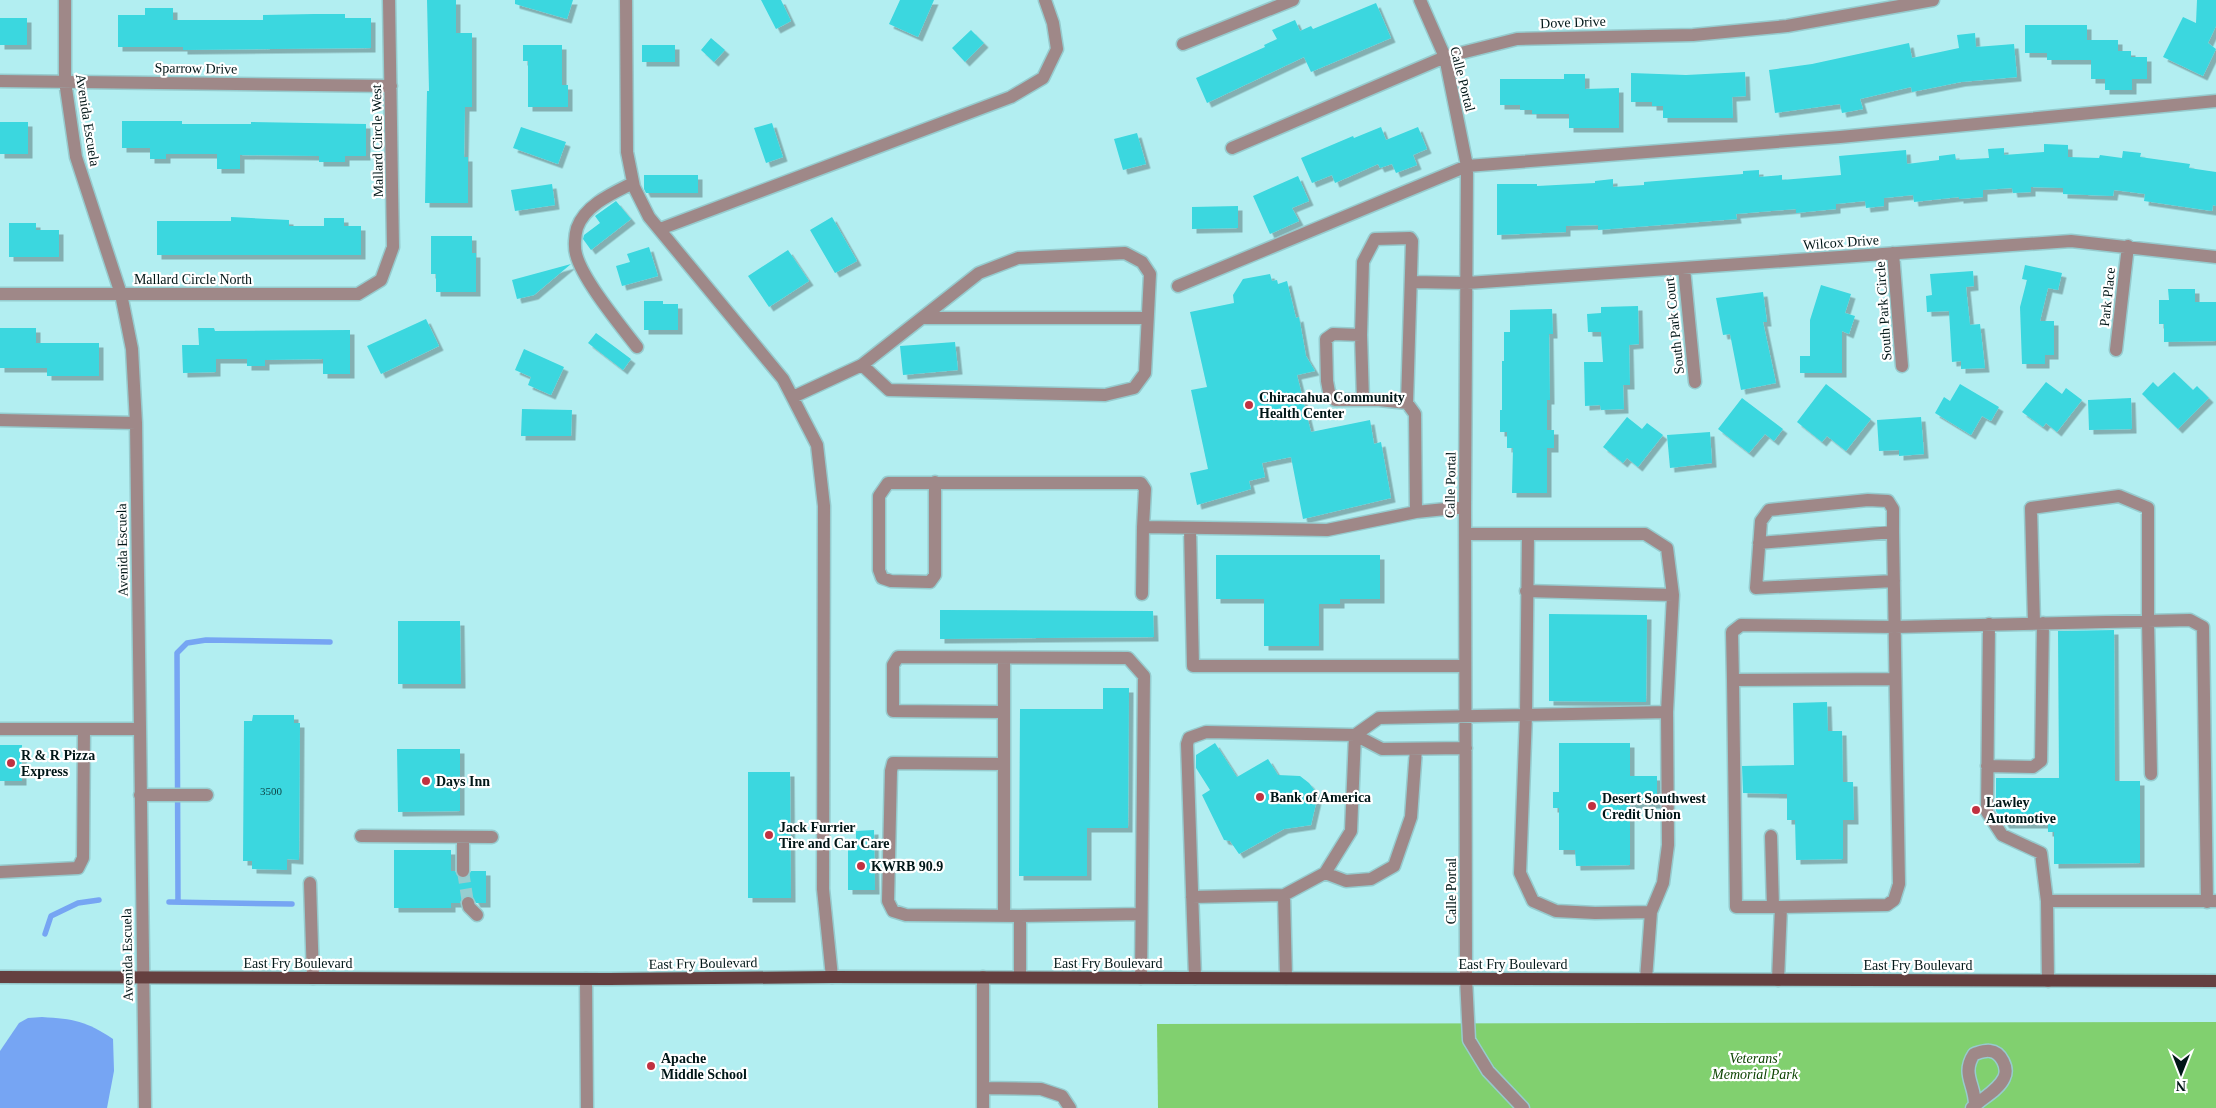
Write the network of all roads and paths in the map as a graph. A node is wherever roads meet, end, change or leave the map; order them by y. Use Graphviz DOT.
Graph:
graph roads {
  1 [pos="65,0"];
  2 [pos="389,0"];
  3 [pos="626,0"];
  4 [pos="1045,0"];
  5 [pos="1293,0"];
  6 [pos="1420,0"];
  7 [pos="1933,0"];
  8 [pos="1183,44"];
  9 [pos="1445,57"];
  10 [pos="0,81"];
  11 [pos="65,81"];
  12 [pos="391,86"];
  13 [pos="2216,101"];
  14 [pos="1232,148"];
  15 [pos="1467,166"];
  16 [pos="633,183"];
  17 [pos="660,229"];
  18 [pos="2128,246"];
  19 [pos="1893,253"];
  20 [pos="2216,257"];
  21 [pos="1684,268"];
  22 [pos="381,280"];
  23 [pos="1412,282"];
  24 [pos="1467,283"];
  25 [pos="1178,286"];
  26 [pos="0,294"];
  27 [pos="121,294"];
  28 [pos="922,318"];
  29 [pos="1147,318"];
  30 [pos="1361,335"];
  31 [pos="637,347"];
  32 [pos="2116,350"];
  33 [pos="862,365"];
  34 [pos="1902,366"];
  35 [pos="1695,382"];
  36 [pos="793,397"];
  37 [pos="1363,400"];
  38 [pos="1407,404"];
  39 [pos="0,420"];
  40 [pos="136,423"];
  41 [pos="935,482"];
  42 [pos="1465,507"];
  43 [pos="1416,512"];
  44 [pos="1144,527"];
  45 [pos="1190,528"];
  46 [pos="1893,532"];
  47 [pos="1465,534"];
  48 [pos="1528,534"];
  49 [pos="1760,543"];
  50 [pos="1894,581"];
  51 [pos="1526,591"];
  52 [pos="1142,594"];
  53 [pos="1673,595"];
  54 [pos="2148,621"];
  55 [pos="2038,623"];
  56 [pos="1989,624"];
  57 [pos="1894,627"];
  58 [pos="1004,658"];
  59 [pos="1465,666"];
  60 [pos="1895,678"];
  61 [pos="1733,680"];
  62 [pos="1004,712"];
  63 [pos="1668,712"];
  64 [pos="1526,714"];
  65 [pos="1465,716"];
  66 [pos="0,729"];
  67 [pos="84,729"];
  68 [pos="139,729"];
  69 [pos="1355,735"];
  70 [pos="1466,748"];
  71 [pos="1416,749"];
  72 [pos="1004,764"];
  73 [pos="1987,766"];
  74 [pos="2151,774"];
  75 [pos="140,795"];
  76 [pos="207,795"];
  77 [pos="361,836"];
  78 [pos="1771,836"];
  79 [pos="463,837"];
  80 [pos="492,837"];
  81 [pos="463,871"];
  82 [pos="0,872"];
  83 [pos="1325,873"];
  84 [pos="310,882"];
  85 [pos="1284,895"];
  86 [pos="1192,897"];
  87 [pos="2047,901"];
  88 [pos="2212,902"];
  89 [pos="468,903"];
  90 [pos="1777,907"];
  91 [pos="1651,912"];
  92 [pos="1141,914"];
  93 [pos="477,916"];
  94 [pos="1004,916"];
  95 [pos="1020,916"];
  96 [pos="0,977"];
  97 [pos="832,977"];
  98 [pos="984,977"];
  99 [pos="1020,977"];
  100 [pos="142,978"];
  101 [pos="312,978"];
  102 [pos="1141,978"];
  103 [pos="1195,978"];
  104 [pos="1286,978"];
  105 [pos="1466,978"];
  106 [pos="586,979"];
  107 [pos="1646,979"];
  108 [pos="1778,980"];
  109 [pos="2048,981"];
  110 [pos="2216,982"];
  111 [pos="983,1088"];
  112 [pos="145,1108"];
  113 [pos="587,1108"];
  114 [pos="983,1108"];
  115 [pos="1070,1108"];
  116 [pos="1523,1108"];
  1 -- 11 [label="street, Avenida Escuela"];
  2 -- 12 [label="street, Mallard Circle West"];
  3 -- 16 [label="street"];
  4 -- 17 [label="street"];
  5 -- 8 [label="street"];
  6 -- 9 [label="street, Calle Portal"];
  7 -- 9 [label="street, Dove Drive"];
  9 -- 14 [label="street, Dove Drive"];
  9 -- 15 [label="street, Calle Portal"];
  10 -- 11 [label="street, Sparrow Drive"];
  11 -- 12 [label="street, Sparrow Drive"];
  11 -- 27 [label="street, Avenida Escuela"];
  12 -- 22 [label="street, Mallard Circle West"];
  13 -- 15 [label="street"];
  15 -- 24 [label="street, Calle Portal"];
  15 -- 25 [label="street"];
  16 -- 17 [label="street"];
  16 -- 31 [label="street"];
  17 -- 36 [label="street"];
  18 -- 19 [label="street, Wilcox Drive"];
  18 -- 20 [label="street, Wilcox Drive"];
  18 -- 32 [label="street, Park Place"];
  19 -- 21 [label="street, Wilcox Drive"];
  19 -- 34 [label="street, South Park Circle"];
  21 -- 24 [label="street, Wilcox Drive"];
  21 -- 35 [label="street, South Park Court"];
  22 -- 27 [label="street, Mallard Circle North"];
  23 -- 24 [label="street, Wilcox Drive"];
  23 -- 30 [label="street"];
  23 -- 38 [label="street"];
  24 -- 42 [label="street, Calle Portal"];
  26 -- 27 [label="street, Mallard Circle North"];
  27 -- 40 [label="street, Avenida Escuela"];
  28 -- 29 [label="street"];
  28 -- 29 [label="street"];
  28 -- 33 [label="street"];
  29 -- 33 [label="street"];
  30 -- 37 [label="street"];
  30 -- 37 [label="street"];
  33 -- 36 [label="street"];
  36 -- 97 [label="street"];
  37 -- 38 [label="street"];
  38 -- 43 [label="street"];
  39 -- 40 [label="street"];
  40 -- 68 [label="street, Avenida Escuela"];
  41 -- 41 [label="street"];
  41 -- 44 [label="street"];
  42 -- 43 [label="street"];
  42 -- 47 [label="street, Calle Portal"];
  43 -- 45 [label="street"];
  44 -- 45 [label="street"];
  44 -- 52 [label="street"];
  45 -- 59 [label="street"];
  46 -- 49 [label="street"];
  46 -- 49 [label="street"];
  46 -- 50 [label="street"];
  47 -- 48 [label="street"];
  47 -- 59 [label="street, Calle Portal"];
  48 -- 51 [label="street"];
  48 -- 53 [label="street"];
  49 -- 50 [label="street"];
  50 -- 57 [label="street"];
  51 -- 53 [label="street"];
  51 -- 64 [label="street"];
  53 -- 63 [label="street"];
  54 -- 55 [label="street"];
  54 -- 55 [label="street"];
  54 -- 74 [label="street"];
  54 -- 88 [label="street"];
  55 -- 56 [label="street"];
  55 -- 73 [label="street"];
  56 -- 57 [label="street"];
  56 -- 73 [label="street"];
  57 -- 60 [label="street"];
  57 -- 61 [label="street"];
  58 -- 62 [label="street"];
  58 -- 62 [label="street"];
  58 -- 92 [label="street"];
  59 -- 65 [label="street, Calle Portal"];
  60 -- 61 [label="street"];
  60 -- 90 [label="street"];
  61 -- 90 [label="street"];
  62 -- 72 [label="street"];
  63 -- 64 [label="street"];
  63 -- 91 [label="street"];
  64 -- 65 [label="street"];
  64 -- 91 [label="street"];
  65 -- 69 [label="street"];
  65 -- 70 [label="street, Calle Portal"];
  66 -- 67 [label="street"];
  67 -- 68 [label="street"];
  67 -- 82 [label="street"];
  68 -- 75 [label="street, Avenida Escuela"];
  69 -- 71 [label="street"];
  69 -- 83 [label="street"];
  69 -- 86 [label="street"];
  70 -- 71 [label="street"];
  70 -- 105 [label="street, Calle Portal"];
  71 -- 83 [label="street"];
  72 -- 94 [label="street"];
  72 -- 94 [label="street"];
  73 -- 87 [label="street"];
  75 -- 76 [label="street"];
  75 -- 100 [label="street, Avenida Escuela"];
  77 -- 79 [label="street"];
  78 -- 90 [label="street"];
  79 -- 80 [label="street"];
  79 -- 81 [label="street"];
  83 -- 85 [label="street"];
  84 -- 101 [label="street"];
  85 -- 86 [label="street"];
  85 -- 104 [label="street"];
  86 -- 103 [label="street"];
  87 -- 88 [label="street"];
  87 -- 109 [label="street"];
  89 -- 93 [label="street"];
  90 -- 108 [label="street"];
  91 -- 107 [label="street"];
  92 -- 95 [label="street"];
  92 -- 102 [label="street"];
  94 -- 95 [label="street"];
  95 -- 99 [label="street"];
  96 -- 100 [label="main road, East Fry Boulevard"];
  97 -- 98 [label="main road, East Fry Boulevard"];
  97 -- 106 [label="main road, East Fry Boulevard"];
  98 -- 99 [label="main road, East Fry Boulevard"];
  98 -- 111 [label="street"];
  99 -- 102 [label="main road, East Fry Boulevard"];
  100 -- 101 [label="main road, East Fry Boulevard"];
  100 -- 112 [label="street, Avenida Escuela"];
  101 -- 106 [label="main road, East Fry Boulevard"];
  102 -- 103 [label="main road, East Fry Boulevard"];
  103 -- 104 [label="main road, East Fry Boulevard"];
  104 -- 105 [label="main road, East Fry Boulevard"];
  105 -- 107 [label="main road, East Fry Boulevard"];
  105 -- 116 [label="street, Calle Portal"];
  106 -- 113 [label="street"];
  107 -- 108 [label="main road, East Fry Boulevard"];
  108 -- 109 [label="main road, East Fry Boulevard"];
  109 -- 110 [label="main road, East Fry Boulevard"];
  111 -- 114 [label="street"];
  111 -- 115 [label="street"];
}
